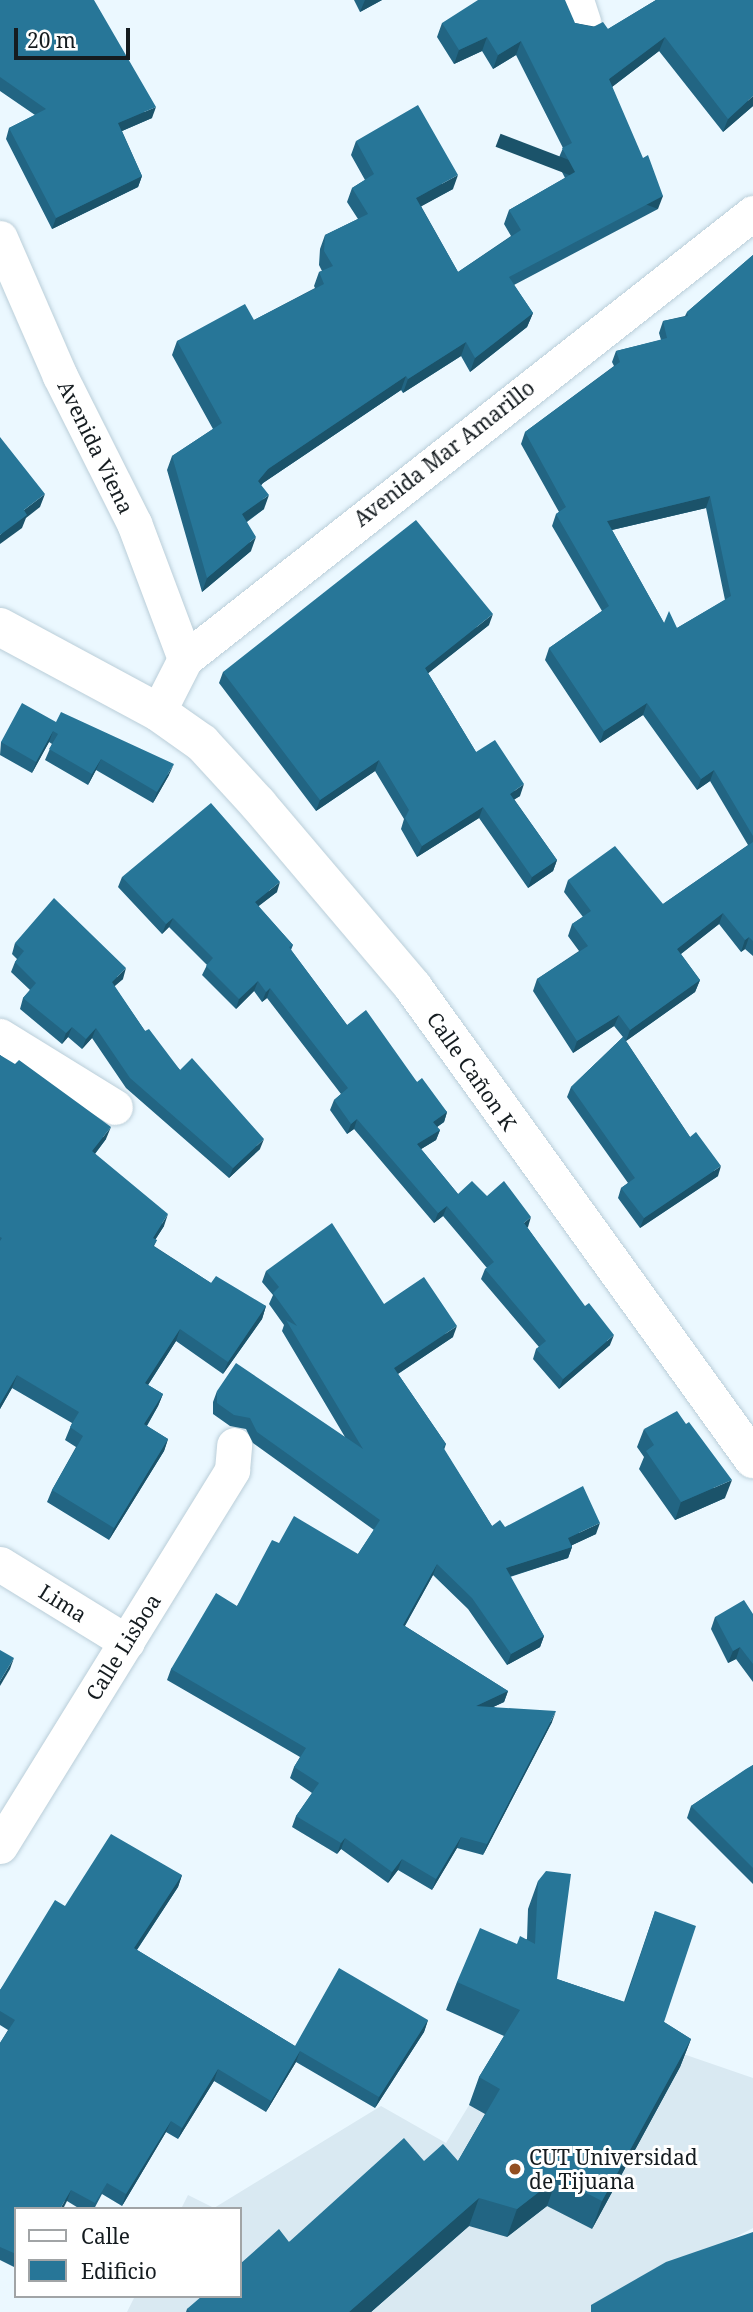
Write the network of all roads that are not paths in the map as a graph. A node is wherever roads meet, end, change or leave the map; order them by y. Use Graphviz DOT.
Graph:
graph roads {
  1 [pos="753,213"];
  2 [pos="0,238"];
  3 [pos="11,282"];
  4 [pos="0,627"];
  5 [pos="185,659"];
  6 [pos="158,712"];
  7 [pos="0,1036"];
  8 [pos="115,1107"];
  9 [pos="234,1445"];
  10 [pos="753,1459"];
  11 [pos="0,1564"];
  12 [pos="127,1642"];
  13 [pos="0,1846"];
  1 -- 5 [label="street, Avenida Mar Amarillo"];
  2 -- 3 [label="street, Avenida Viena"];
  3 -- 5 [label="street, Avenida Viena"];
  4 -- 6 [label="street, Calle Cañon K"];
  5 -- 6 [label="street, Avenida Mar Amarillo"];
  6 -- 10 [label="street, Calle Cañon K"];
  7 -- 8 [label="street"];
  9 -- 12 [label="street, Calle Lisboa"];
  11 -- 12 [label="street, Lima"];
  12 -- 13 [label="street, Calle Lisboa"];
}
